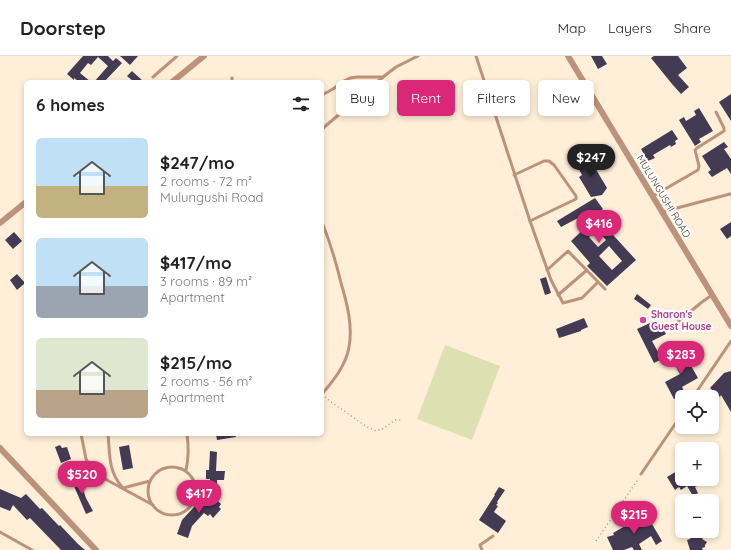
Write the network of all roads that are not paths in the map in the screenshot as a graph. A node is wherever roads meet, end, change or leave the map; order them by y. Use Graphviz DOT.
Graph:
graph roads {
  1 [pos="177,56"];
  2 [pos="204,56"];
  3 [pos="418,56"];
  4 [pos="476,56"];
  5 [pos="568,56"];
  6 [pos="153,77"];
  7 [pos="382,77"];
  8 [pos="174,80"];
  9 [pos="324,94"];
  10 [pos="716,112"];
  11 [pos="324,127"];
  12 [pos="514,175"];
  13 [pos="730,194"];
  14 [pos="653,196"];
  15 [pos="24,204"];
  16 [pos="662,212"];
  17 [pos="530,222"];
  18 [pos="0,223"];
  19 [pos="324,228"];
  20 [pos="547,270"];
  21 [pos="587,270"];
  22 [pos="598,282"];
  23 [pos="605,289"];
  24 [pos="558,295"];
  25 [pos="712,295"];
  26 [pos="673,326"];
  27 [pos="731,326"];
  28 [pos="731,342"];
  29 [pos="698,390"];
  30 [pos="324,392"];
  31 [pos="675,424"];
  32 [pos="81,436"];
  33 [pos="108,436"];
  34 [pos="187,436"];
  35 [pos="0,448"];
  36 [pos="186,470"];
  37 [pos="641,474"];
  38 [pos="150,481"];
  39 [pos="123,488"];
  40 [pos="153,505"];
  41 [pos="0,532"];
  42 [pos="493,536"];
  43 [pos="32,550"];
  44 [pos="96,550"];
  45 [pos="482,550"];
  1 -- 6 [label="lane"];
  2 -- 8 [label="street"];
  3 -- 7 [label="lane"];
  4 -- 12 [label="lane"];
  5 -- 14 [label="street, MULUNGUSHI ROAD"];
  7 -- 9 [label="lane"];
  7 -- 11 [label="lane"];
  10 -- 14 [label="lane"];
  12 -- 17 [label="lane"];
  12 -- 17 [label="lane"];
  13 -- 16 [label="lane"];
  14 -- 16 [label="street, MULUNGUSHI ROAD"];
  15 -- 18 [label="street"];
  16 -- 25 [label="street, MULUNGUSHI ROAD"];
  17 -- 20 [label="lane"];
  19 -- 30 [label="lane"];
  20 -- 21 [label="lane"];
  20 -- 24 [label="lane"];
  21 -- 22 [label="lane"];
  21 -- 24 [label="lane"];
  22 -- 23 [label="lane"];
  22 -- 24 [label="lane"];
  25 -- 26 [label="lane"];
  25 -- 27 [label="street, MULUNGUSHI ROAD"];
  28 -- 29 [label="lane"];
  31 -- 37 [label="lane"];
  32 -- 39 [label="lane"];
  33 -- 39 [label="lane"];
  34 -- 36 [label="lane"];
  35 -- 44 [label="street"];
  36 -- 38 [label="lane"];
  36 -- 40 [label="lane"];
  38 -- 39 [label="lane"];
  38 -- 40 [label="lane"];
  39 -- 40 [label="lane"];
  41 -- 43 [label="lane"];
  42 -- 45 [label="lane"];
}
